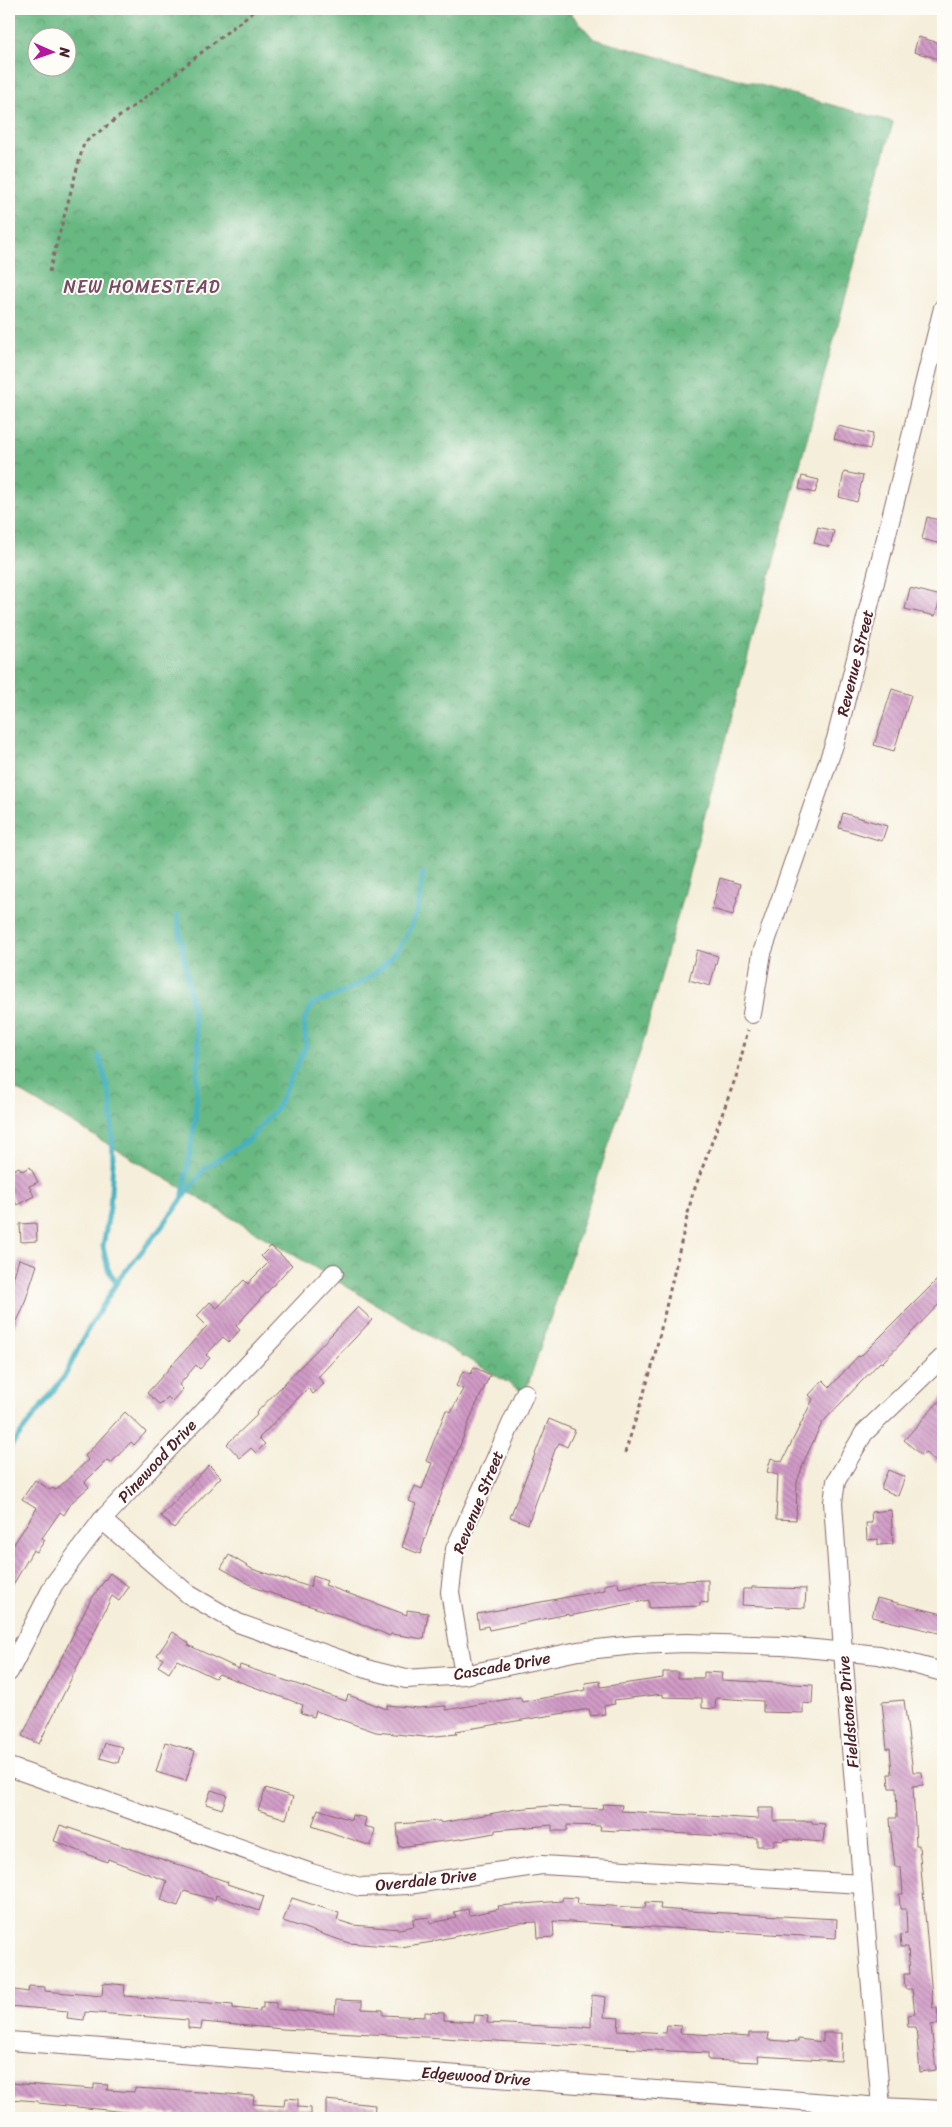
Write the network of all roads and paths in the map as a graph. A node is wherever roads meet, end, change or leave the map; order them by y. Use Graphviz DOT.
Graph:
graph roads {
  1 [pos="256,9"];
  2 [pos="50,272"];
  3 [pos="943,308"];
  4 [pos="752,1014"];
  5 [pos="334,1273"];
  6 [pos="943,1357"];
  7 [pos="525,1393"];
  8 [pos="625,1453"];
  9 [pos="102,1520"];
  10 [pos="843,1652"];
  11 [pos="9,1672"];
  12 [pos="943,1672"];
  13 [pos="464,1674"];
  14 [pos="9,1767"];
  15 [pos="862,1884"];
  16 [pos="9,2041"];
  17 [pos="881,2107"];
  18 [pos="943,2110"];
  1 -- 2 [label="path"];
  3 -- 4 [label="street, Revenue Street"];
  4 -- 8 [label="path"];
  5 -- 9 [label="street, Pinewood Drive"];
  6 -- 10 [label="street, Fieldstone Drive"];
  7 -- 13 [label="street, Revenue Street"];
  9 -- 11 [label="street, Pinewood Drive"];
  9 -- 13 [label="street, Cascade Drive"];
  10 -- 12 [label="street, Cascade Drive"];
  10 -- 13 [label="street, Cascade Drive"];
  10 -- 15 [label="street, Fieldstone Drive"];
  14 -- 15 [label="street, Overdale Drive"];
  15 -- 17 [label="street, Fieldstone Drive"];
  16 -- 17 [label="street, Edgewood Drive"];
  17 -- 18 [label="street, Edgewood Drive"];
}
